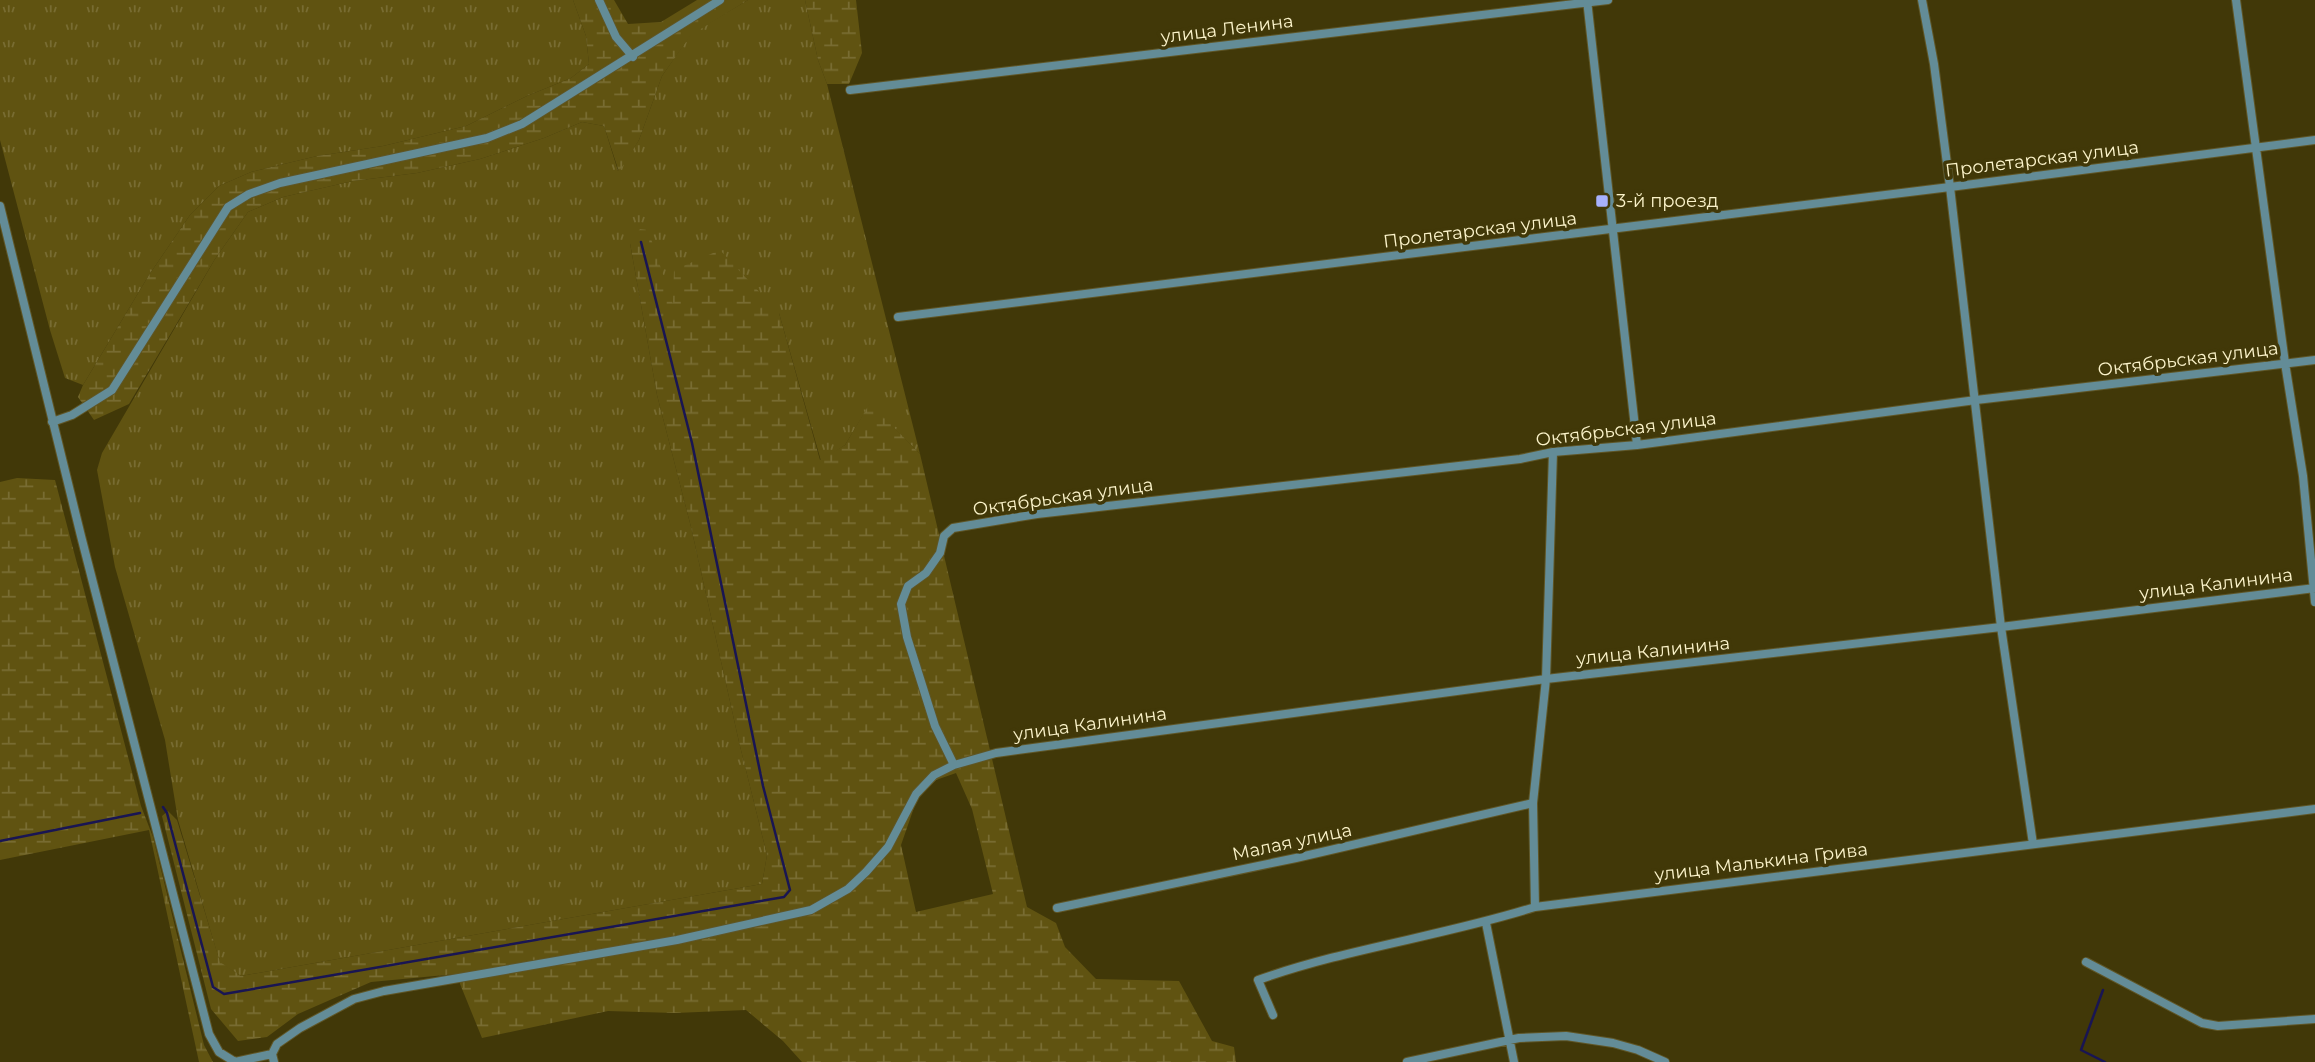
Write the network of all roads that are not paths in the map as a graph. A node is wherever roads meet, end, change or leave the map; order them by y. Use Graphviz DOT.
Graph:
graph roads {
  1 [pos="599,0"];
  2 [pos="720,0"];
  3 [pos="1608,0"];
  4 [pos="1922,0"];
  5 [pos="2236,0"];
  6 [pos="1587,1"];
  7 [pos="633,57"];
  8 [pos="850,90"];
  9 [pos="2315,140"];
  10 [pos="2254,148"];
  11 [pos="1950,187"];
  12 [pos="0,206"];
  13 [pos="1613,229"];
  14 [pos="898,317"];
  15 [pos="2315,360"];
  16 [pos="2285,363"];
  17 [pos="1976,400"];
  18 [pos="52,422"];
  19 [pos="1637,445"];
  20 [pos="1553,452"];
  21 [pos="2314,588"];
  22 [pos="2315,603"];
  23 [pos="2001,628"];
  24 [pos="1546,679"];
  25 [pos="954,765"];
  26 [pos="1533,803"];
  27 [pos="2315,809"];
  28 [pos="2032,844"];
  29 [pos="1535,907"];
  30 [pos="1057,908"];
  31 [pos="1486,923"];
  32 [pos="2086,962"];
  33 [pos="1273,1015"];
  34 [pos="2315,1019"];
  35 [pos="1510,1040"];
  36 [pos="273,1058"];
  37 [pos="233,1062"];
  38 [pos="1407,1062"];
  39 [pos="1514,1062"];
  40 [pos="1665,1062"];
  1 -- 7 [label="street"];
  2 -- 7 [label="street"];
  3 -- 6 [label="street, улица Ленина"];
  4 -- 11 [label="street"];
  5 -- 10 [label="street"];
  6 -- 8 [label="street, улица Ленина"];
  6 -- 13 [label="street"];
  7 -- 18 [label="street"];
  9 -- 10 [label="street, Пролетарская улица"];
  10 -- 11 [label="street, Пролетарская улица"];
  10 -- 16 [label="street"];
  11 -- 13 [label="street, Пролетарская улица"];
  11 -- 17 [label="street"];
  12 -- 18 [label="street"];
  13 -- 14 [label="street, Пролетарская улица"];
  13 -- 19 [label="street"];
  15 -- 16 [label="street, Октябрьская улица"];
  16 -- 17 [label="street, Октябрьская улица"];
  16 -- 21 [label="street"];
  17 -- 19 [label="street, Октябрьская улица"];
  17 -- 23 [label="street"];
  18 -- 37 [label="street"];
  19 -- 20 [label="street, Октябрьская улица"];
  20 -- 24 [label="street"];
  20 -- 25 [label="street, Октябрьская улица"];
  21 -- 22 [label="street"];
  21 -- 23 [label="street, улица Калинина"];
  23 -- 24 [label="street, улица Калинина"];
  23 -- 28 [label="street"];
  24 -- 25 [label="street, улица Калинина"];
  24 -- 26 [label="street"];
  25 -- 36 [label="street, улица Калинина"];
  26 -- 29 [label="street"];
  26 -- 30 [label="street, Малая улица"];
  27 -- 28 [label="street, улица Малькина Грива"];
  28 -- 29 [label="street, улица Малькина Грива"];
  29 -- 31 [label="street, улица Малькина Грива"];
  31 -- 33 [label="street, улица Малькина Грива"];
  31 -- 35 [label="street"];
  32 -- 34 [label="street"];
  35 -- 38 [label="street"];
  35 -- 39 [label="street"];
  35 -- 40 [label="street"];
  36 -- 37 [label="street"];
}
